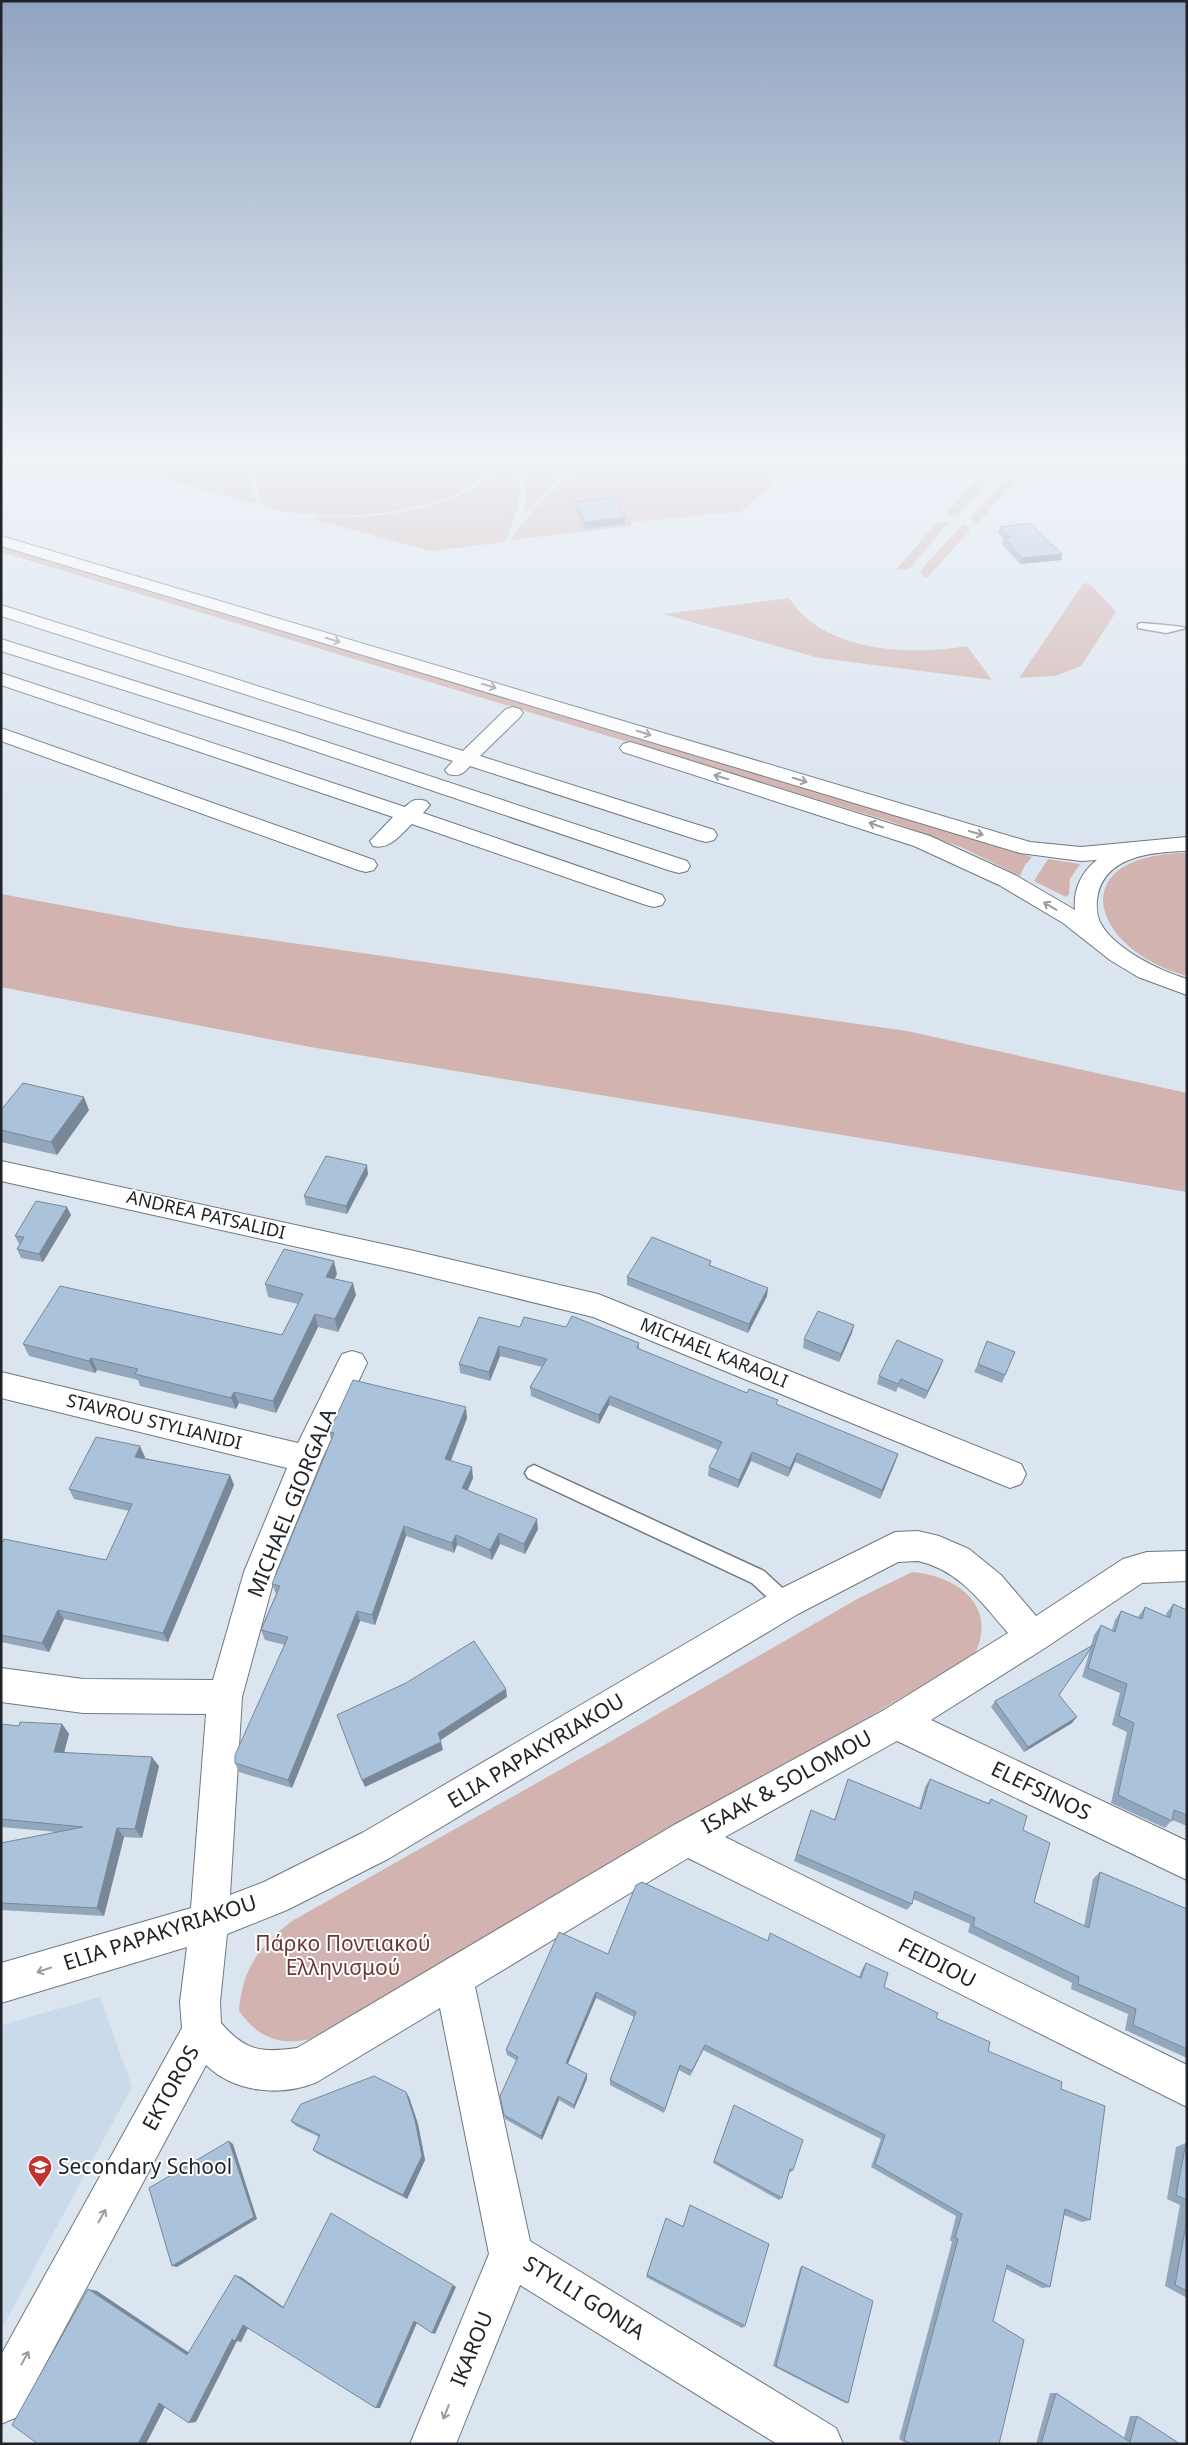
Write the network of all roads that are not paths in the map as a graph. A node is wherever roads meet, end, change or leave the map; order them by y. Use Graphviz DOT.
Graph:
graph roads {
  1 [pos="51,574"];
  2 [pos="112,574"];
  3 [pos="1,610"];
  4 [pos="1142,626"];
  5 [pos="1181,628"];
  6 [pos="104,643"];
  7 [pos="1,645"];
  8 [pos="69,668"];
  9 [pos="1,679"];
  10 [pos="37,691"];
  11 [pos="513,713"];
  12 [pos="1,734"];
  13 [pos="466,759"];
  14 [pos="438,786"];
  15 [pos="407,816"];
  16 [pos="1187,828"];
  17 [pos="706,835"];
  18 [pos="382,841"];
  19 [pos="1187,844"];
  20 [pos="1135,850"];
  21 [pos="366,865"];
  22 [pos="678,866"];
  23 [pos="654,900"];
  24 [pos="1105,943"];
  25 [pos="1187,987"];
  26 [pos="1,1171"];
  27 [pos="410,1261"];
  28 [pos="352,1363"];
  29 [pos="1,1385"];
  30 [pos="306,1459"];
  31 [pos="534,1473"];
  32 [pos="1010,1474"];
  33 [pos="1187,1566"];
  34 [pos="786,1603"];
  35 [pos="1032,1637"];
  36 [pos="1,1685"];
  37 [pos="225,1697"];
  38 [pos="896,1722"];
  39 [pos="687,1838"];
  40 [pos="1187,1861"];
  41 [pos="209,1922"];
  42 [pos="453,1978"];
  43 [pos="1,1983"];
  44 [pos="202,2031"];
  45 [pos="1187,2087"];
  46 [pos="511,2254"];
  47 [pos="1,2401"];
  48 [pos="433,2444"];
  49 [pos="820,2444"];
  1 -- 11 [label="street"];
  2 -- 20 [label="street, one-way"];
  3 -- 6 [label="street"];
  4 -- 5 [label="lane"];
  6 -- 8 [label="street"];
  6 -- 13 [label="street"];
  7 -- 8 [label="street"];
  8 -- 10 [label="street"];
  8 -- 14 [label="street"];
  9 -- 10 [label="street"];
  10 -- 15 [label="street"];
  11 -- 13 [label="street"];
  24 -- 11 [label="street, one-way"];
  12 -- 21 [label="street"];
  13 -- 14 [label="street"];
  13 -- 17 [label="street"];
  14 -- 15 [label="street"];
  14 -- 22 [label="street"];
  15 -- 18 [label="street"];
  15 -- 23 [label="street"];
  16 -- 20 [label="street"];
  19 -- 20 [label="street"];
  20 -- 24 [label="street"];
  24 -- 25 [label="street"];
  26 -- 27 [label="street, ANDREA PATSALIDI"];
  27 -- 32 [label="street, MICHAEL KARAOLI"];
  28 -- 30 [label="street, MICHAEL GIORGALA"];
  29 -- 30 [label="street, STAVROU STYLIANIDI"];
  30 -- 37 [label="street, MICHAEL GIORGALA"];
  31 -- 34 [label="lane"];
  33 -- 35 [label="street, ISAAK & SOLOMOU"];
  34 -- 35 [label="street, ELIA PAPAKYRIAKOU"];
  34 -- 41 [label="street, ELIA PAPAKYRIAKOU"];
  35 -- 38 [label="street, ISAAK & SOLOMOU"];
  36 -- 37 [label="street"];
  37 -- 41 [label="street, MICHAEL GIORGALA"];
  38 -- 39 [label="street, ISAAK & SOLOMOU"];
  38 -- 40 [label="street, ELEFSINOS"];
  39 -- 42 [label="street, ISAAK & SOLOMOU"];
  39 -- 45 [label="street, FEIDIOU"];
  41 -- 43 [label="street, ELIA PAPAKYRIAKOU, one-way"];
  41 -- 44 [label="street, MICHAEL GIORGALA"];
  42 -- 44 [label="street, EKTOROS"];
  42 -- 46 [label="street, STYLLI GONIA"];
  47 -- 44 [label="street, EKTOROS, one-way"];
  46 -- 48 [label="street, IKAROU, one-way"];
  46 -- 49 [label="street, STYLLI GONIA"];
}
